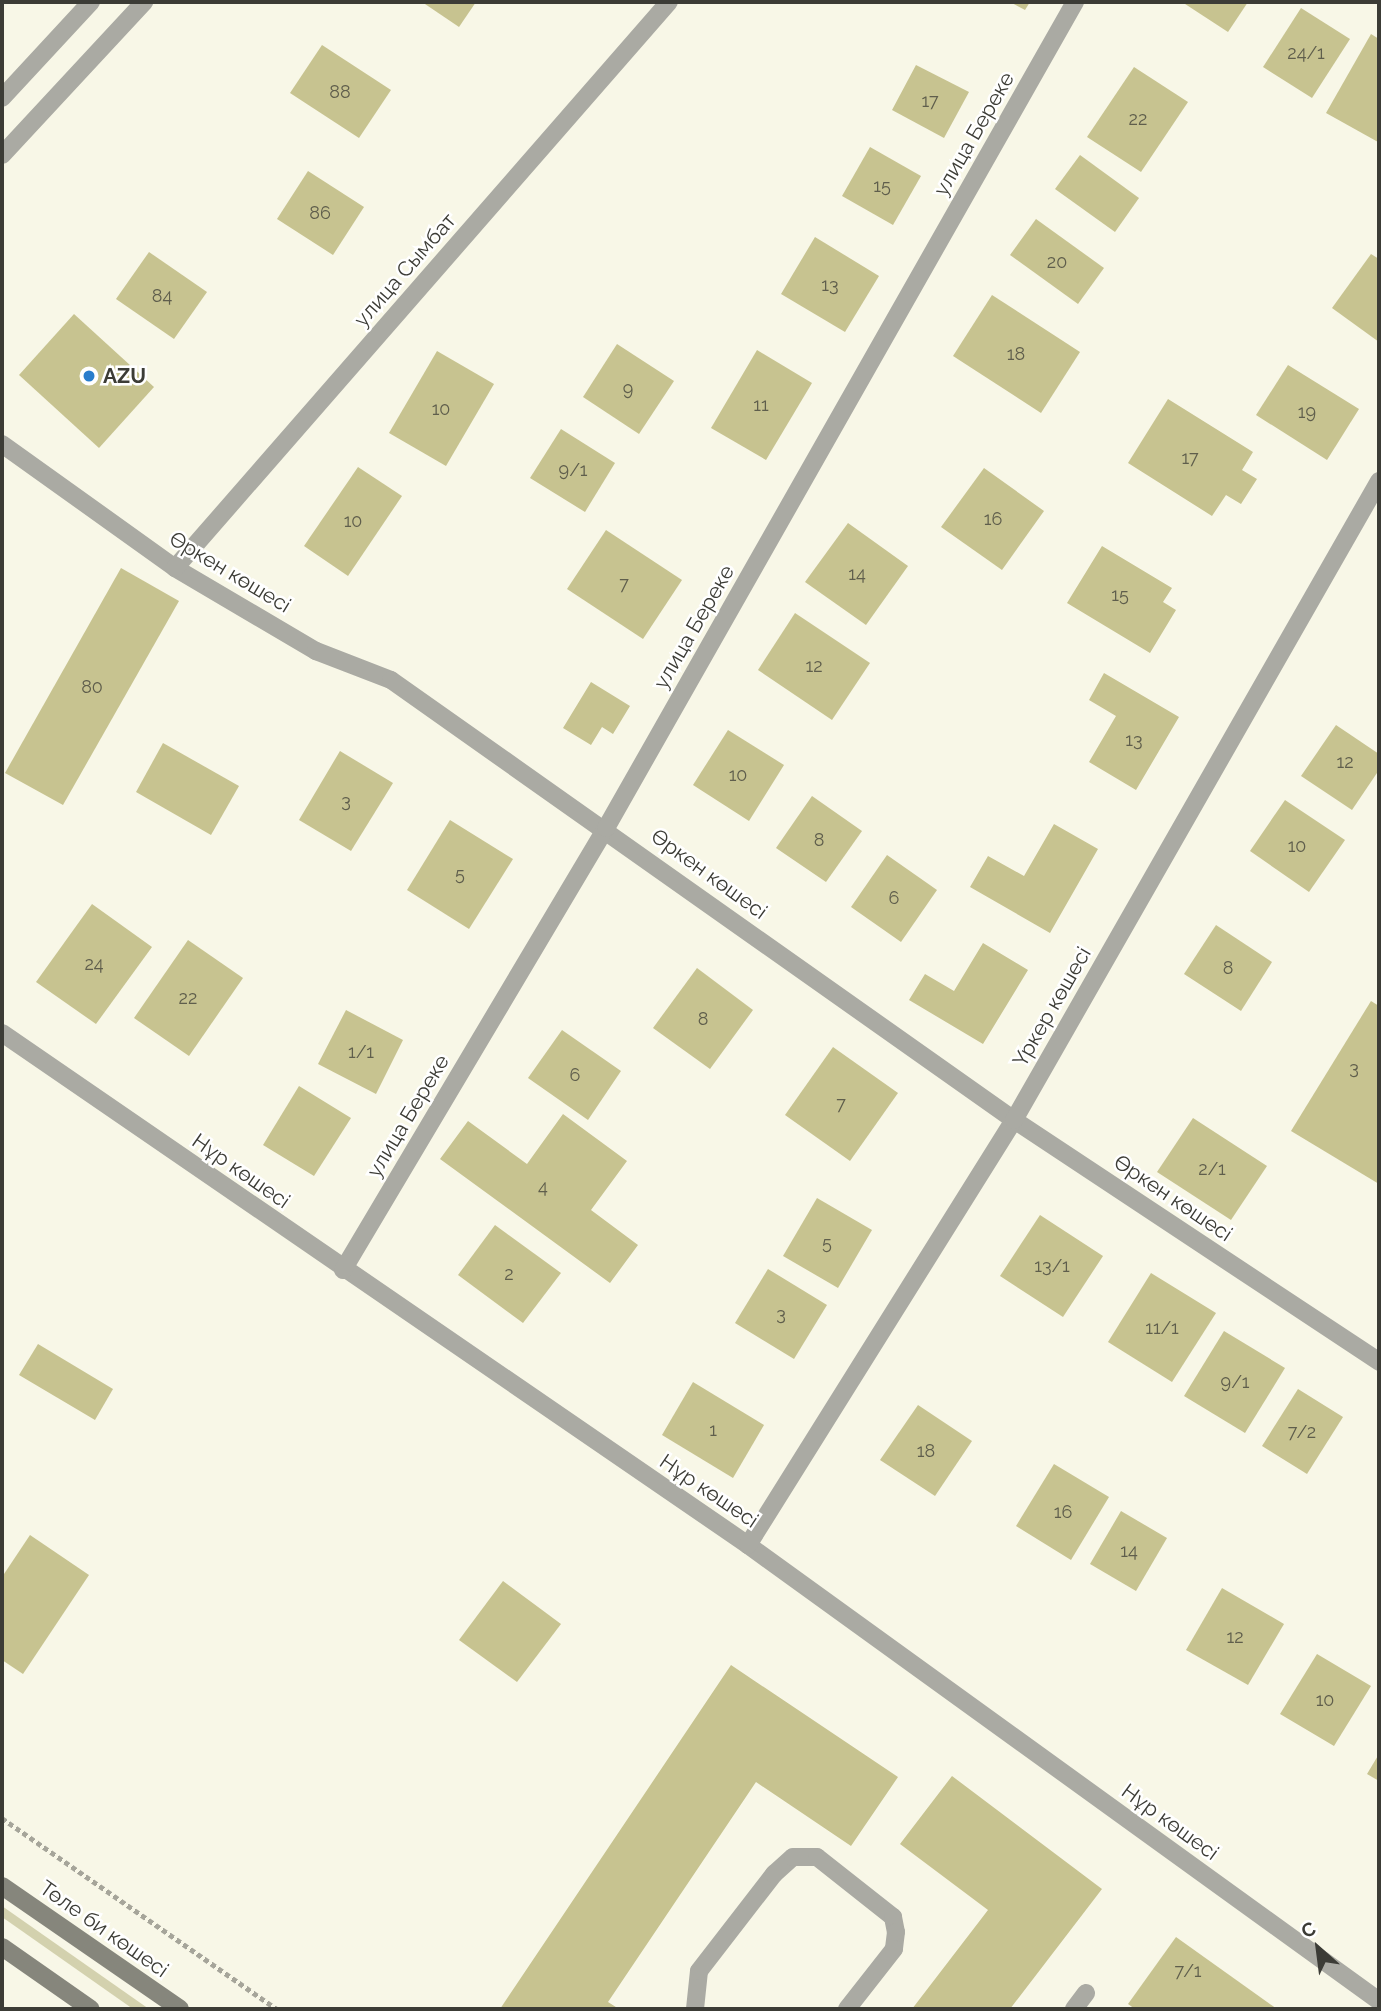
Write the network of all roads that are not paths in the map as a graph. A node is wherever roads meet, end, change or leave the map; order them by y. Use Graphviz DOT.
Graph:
graph roads {
  1 [pos="91,2"];
  2 [pos="144,2"];
  3 [pos="669,2"];
  4 [pos="1075,2"];
  5 [pos="2,97"];
  6 [pos="2,155"];
  7 [pos="2,444"];
  8 [pos="1379,481"];
  9 [pos="175,568"];
  10 [pos="606,828"];
  11 [pos="2,1033"];
  12 [pos="1014,1120"];
  13 [pos="343,1270"];
  14 [pos="1379,1362"];
  15 [pos="748,1545"];
  16 [pos="2,1886"];
  17 [pos="2,1947"];
  18 [pos="1086,1993"];
  19 [pos="1379,2001"];
  20 [pos="91,2009"];
  21 [pos="180,2009"];
  22 [pos="695,2009"];
  23 [pos="847,2009"];
  24 [pos="1074,2009"];
  1 -- 5 [label="street"];
  2 -- 6 [label="street"];
  3 -- 9 [label="street, улица Сымбат"];
  4 -- 10 [label="street, улица Береке"];
  7 -- 9 [label="street, Өркен көшесі"];
  8 -- 12 [label="street, Үркер көшесі"];
  9 -- 10 [label="street, Өркен көшесі"];
  10 -- 12 [label="street, Өркен көшесі"];
  10 -- 13 [label="street, улица Береке"];
  11 -- 13 [label="street, Нұр көшесі"];
  12 -- 14 [label="street, Өркен көшесі"];
  12 -- 15 [label="street, Үркер көшесі"];
  13 -- 15 [label="street, Нұр көшесі"];
  15 -- 19 [label="street, Нұр көшесі"];
  16 -- 21 [label="main road, Төле би көшесі"];
  17 -- 20 [label="main road"];
  18 -- 24 [label="street"];
  22 -- 23 [label="street"];
}
